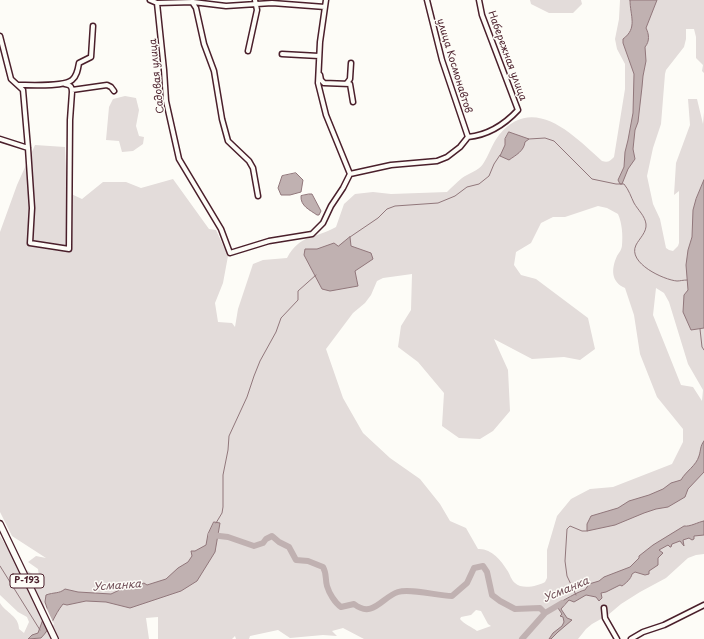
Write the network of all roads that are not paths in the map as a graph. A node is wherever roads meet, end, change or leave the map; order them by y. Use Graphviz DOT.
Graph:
graph roads {
  1 [pos="150,0"];
  2 [pos="326,0"];
  3 [pos="427,0"];
  4 [pos="479,0"];
  5 [pos="192,2"];
  6 [pos="255,2"];
  7 [pos="157,3"];
  8 [pos="325,7"];
  9 [pos="93,26"];
  10 [pos="0,36"];
  11 [pos="248,51"];
  12 [pos="282,54"];
  13 [pos="319,56"];
  14 [pos="351,63"];
  15 [pos="318,74"];
  16 [pos="347,83"];
  17 [pos="65,84"];
  18 [pos="18,85"];
  19 [pos="72,90"];
  20 [pos="114,91"];
  21 [pos="353,102"];
  22 [pos="468,137"];
  23 [pos="0,139"];
  24 [pos="28,148"];
  25 [pos="350,174"];
  26 [pos="258,196"];
  27 [pos="0,524"];
  28 [pos="704,605"];
  29 [pos="604,608"];
  30 [pos="55,639"];
  31 [pos="617,639"];
  32 [pos="631,639"];
  1 -- 7 [label="street"];
  2 -- 8 [label="street"];
  3 -- 22 [label="street, улица Космонавтов"];
  4 -- 22 [label="street, Набережная улица"];
  5 -- 6 [label="street"];
  5 -- 7 [label="street"];
  5 -- 26 [label="street"];
  6 -- 8 [label="street"];
  6 -- 11 [label="street"];
  7 -- 25 [label="street, Садовая улица"];
  8 -- 13 [label="street"];
  9 -- 17 [label="street"];
  10 -- 18 [label="street"];
  12 -- 13 [label="street"];
  13 -- 15 [label="street"];
  14 -- 16 [label="street"];
  15 -- 16 [label="street"];
  15 -- 25 [label="street"];
  16 -- 21 [label="street"];
  17 -- 18 [label="street"];
  17 -- 19 [label="street"];
  18 -- 24 [label="street"];
  19 -- 20 [label="street"];
  19 -- 24 [label="street"];
  22 -- 25 [label="street"];
  23 -- 24 [label="street"];
  27 -- 30 [label="highway, Р-193"];
  28 -- 32 [label="street"];
  29 -- 31 [label="street"];
}
